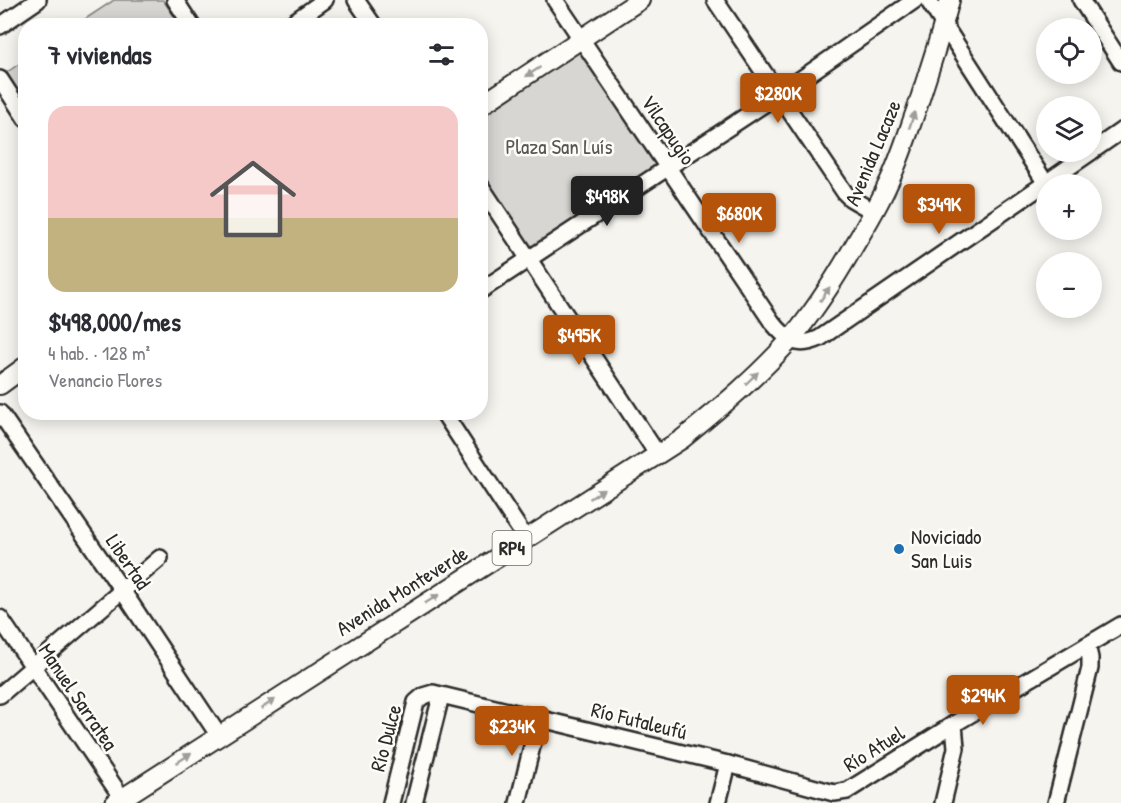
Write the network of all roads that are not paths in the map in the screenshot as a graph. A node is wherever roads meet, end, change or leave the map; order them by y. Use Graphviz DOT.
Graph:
graph roads {
  1 [pos="38,0"];
  2 [pos="175,0"];
  3 [pos="325,0"];
  4 [pos="357,0"];
  5 [pos="555,0"];
  6 [pos="640,0"];
  7 [pos="715,0"];
  8 [pos="915,0"];
  9 [pos="928,0"];
  10 [pos="950,0"];
  11 [pos="1081,0"];
  12 [pos="187,18"];
  13 [pos="299,18"];
  14 [pos="369,18"];
  15 [pos="944,24"];
  16 [pos="0,26"];
  17 [pos="581,39"];
  18 [pos="1121,62"];
  19 [pos="1,84"];
  20 [pos="778,95"];
  21 [pos="488,101"];
  22 [pos="18,108"];
  23 [pos="1121,131"];
  24 [pos="1102,144"];
  25 [pos="1075,162"];
  26 [pos="668,167"];
  27 [pos="1040,174"];
  28 [pos="1057,174"];
  29 [pos="1036,188"];
  30 [pos="488,197"];
  31 [pos="874,212"];
  32 [pos="529,259"];
  33 [pos="488,286"];
  34 [pos="789,340"];
  35 [pos="18,372"];
  36 [pos="0,385"];
  37 [pos="0,413"];
  38 [pos="448,420"];
  39 [pos="658,455"];
  40 [pos="526,539"];
  41 [pos="160,558"];
  42 [pos="122,590"];
  43 [pos="0,618"];
  44 [pos="1121,625"];
  45 [pos="1087,645"];
  46 [pos="33,667"];
  47 [pos="437,694"];
  48 [pos="0,695"];
  49 [pos="539,718"];
  50 [pos="954,724"];
  51 [pos="219,736"];
  52 [pos="728,764"];
  53 [pos="834,793"];
  54 [pos="126,801"];
  55 [pos="391,803"];
  56 [pos="414,803"];
  57 [pos="518,803"];
  58 [pos="718,803"];
  59 [pos="943,803"];
  60 [pos="1056,803"];
  1 -- 16 [label="street"];
  2 -- 12 [label="street"];
  3 -- 13 [label="street"];
  4 -- 14 [label="street"];
  5 -- 17 [label="street, Vilcapugio"];
  6 -- 17 [label="main road"];
  7 -- 20 [label="street"];
  8 -- 20 [label="street"];
  9 -- 15 [label="street"];
  10 -- 15 [label="main road, Avenida Lacaze / RP4"];
  11 -- 18 [label="street"];
  15 -- 27 [label="street"];
  31 -- 15 [label="main road, Avenida Lacaze / RP4, one-way"];
  17 -- 21 [label="main road, one-way"];
  17 -- 26 [label="street, Vilcapugio"];
  19 -- 22 [label="street"];
  20 -- 26 [label="street"];
  20 -- 31 [label="street"];
  23 -- 24 [label="street"];
  25 -- 28 [label="street"];
  26 -- 32 [label="street"];
  26 -- 34 [label="street, Vilcapugio"];
  29 -- 34 [label="street"];
  30 -- 32 [label="street"];
  34 -- 31 [label="main road, Avenida Lacaze / RP4, one-way"];
  32 -- 33 [label="street"];
  32 -- 39 [label="street"];
  39 -- 34 [label="main road, Avenida Monteverde / RP4, one-way"];
  35 -- 36 [label="main road"];
  37 -- 42 [label="street, Libertad"];
  38 -- 40 [label="street"];
  40 -- 39 [label="main road, Avenida Monteverde / RP4, one-way"];
  51 -- 40 [label="main road, Avenida Monteverde / RP4, one-way"];
  41 -- 42 [label="street"];
  42 -- 46 [label="street"];
  42 -- 51 [label="street, Libertad"];
  43 -- 46 [label="street, Manuel Sarratea"];
  44 -- 45 [label="street, Río Atuel"];
  45 -- 50 [label="street, Río Atuel"];
  45 -- 60 [label="street"];
  46 -- 48 [label="street"];
  46 -- 54 [label="street, Manuel Sarratea"];
  47 -- 49 [label="street, Río Futaleufú"];
  47 -- 55 [label="street, Río Dulce"];
  47 -- 56 [label="street, Río Dulce"];
  49 -- 52 [label="street, Río Futaleufú"];
  49 -- 57 [label="street"];
  50 -- 53 [label="street, Río Atuel"];
  50 -- 59 [label="street"];
  54 -- 51 [label="main road, Avenida Monteverde / RP4, one-way"];
  52 -- 53 [label="street, Río Futaleufú"];
  52 -- 58 [label="street"];
}
